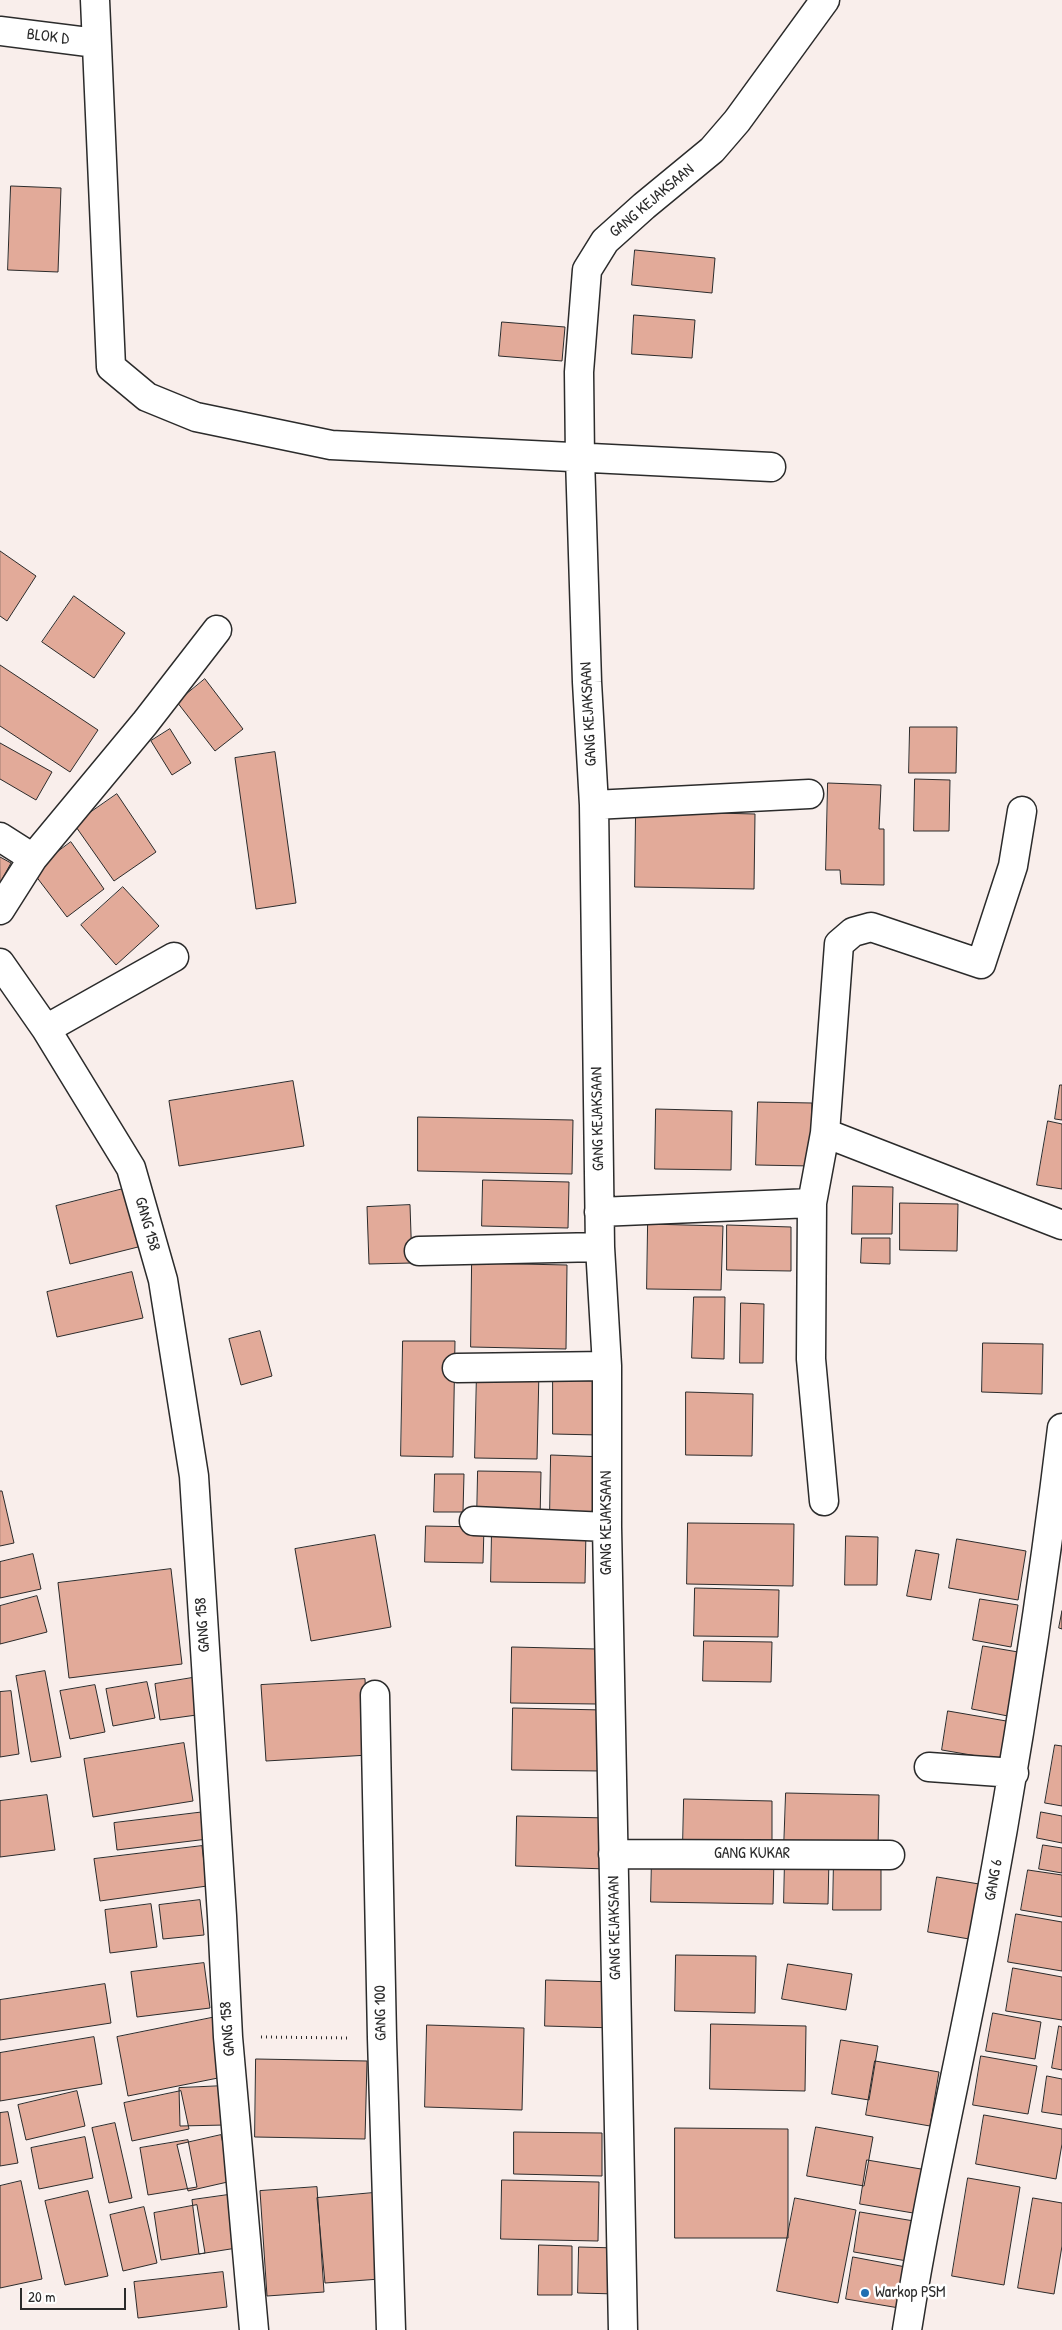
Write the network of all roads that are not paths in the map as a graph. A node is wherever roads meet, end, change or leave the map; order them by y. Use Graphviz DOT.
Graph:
graph roads {
  1 [pos="95,0"];
  2 [pos="825,0"];
  3 [pos="0,31"];
  4 [pos="96,43"];
  5 [pos="580,458"];
  6 [pos="771,467"];
  7 [pos="217,630"];
  8 [pos="809,794"];
  9 [pos="594,805"];
  10 [pos="1022,811"];
  11 [pos="0,837"];
  12 [pos="33,858"];
  13 [pos="0,910"];
  14 [pos="174,957"];
  15 [pos="0,963"];
  16 [pos="46,1029"];
  17 [pos="825,1133"];
  18 [pos="812,1204"];
  19 [pos="599,1212"];
  20 [pos="1062,1225"];
  21 [pos="600,1247"];
  22 [pos="419,1251"];
  23 [pos="608,1366"];
  24 [pos="457,1368"];
  25 [pos="1062,1428"];
  26 [pos="824,1501"];
  27 [pos="474,1522"];
  28 [pos="606,1527"];
  29 [pos="1054,1562"];
  30 [pos="375,1695"];
  31 [pos="929,1767"];
  32 [pos="1014,1773"];
  33 [pos="613,1854"];
  34 [pos="890,1855"];
  35 [pos="254,2330"];
  36 [pos="391,2330"];
  37 [pos="623,2330"];
  38 [pos="906,2330"];
  1 -- 4 [label="street"];
  2 -- 5 [label="street, GANG KEJAKSAAN"];
  3 -- 4 [label="street, BLOK D"];
  4 -- 5 [label="street"];
  5 -- 6 [label="street"];
  5 -- 9 [label="street, GANG KEJAKSAAN"];
  7 -- 12 [label="street"];
  8 -- 9 [label="street"];
  9 -- 19 [label="street, GANG KEJAKSAAN"];
  10 -- 17 [label="street"];
  11 -- 12 [label="street"];
  12 -- 13 [label="street"];
  14 -- 16 [label="street"];
  15 -- 16 [label="street, GANG 158"];
  16 -- 35 [label="street, GANG 158"];
  17 -- 18 [label="street"];
  17 -- 20 [label="street"];
  18 -- 19 [label="street"];
  18 -- 26 [label="street"];
  19 -- 21 [label="street, GANG KEJAKSAAN"];
  21 -- 22 [label="street"];
  21 -- 23 [label="street, GANG KEJAKSAAN"];
  23 -- 24 [label="street"];
  23 -- 28 [label="street, GANG KEJAKSAAN"];
  25 -- 29 [label="street, GANG 6"];
  27 -- 28 [label="street"];
  28 -- 33 [label="street, GANG KEJAKSAAN"];
  29 -- 32 [label="street, GANG 6"];
  30 -- 36 [label="street, GANG 100"];
  31 -- 32 [label="street"];
  32 -- 38 [label="street, GANG 6"];
  33 -- 34 [label="street, GANG KUKAR"];
  33 -- 37 [label="street, GANG KEJAKSAAN"];
}
